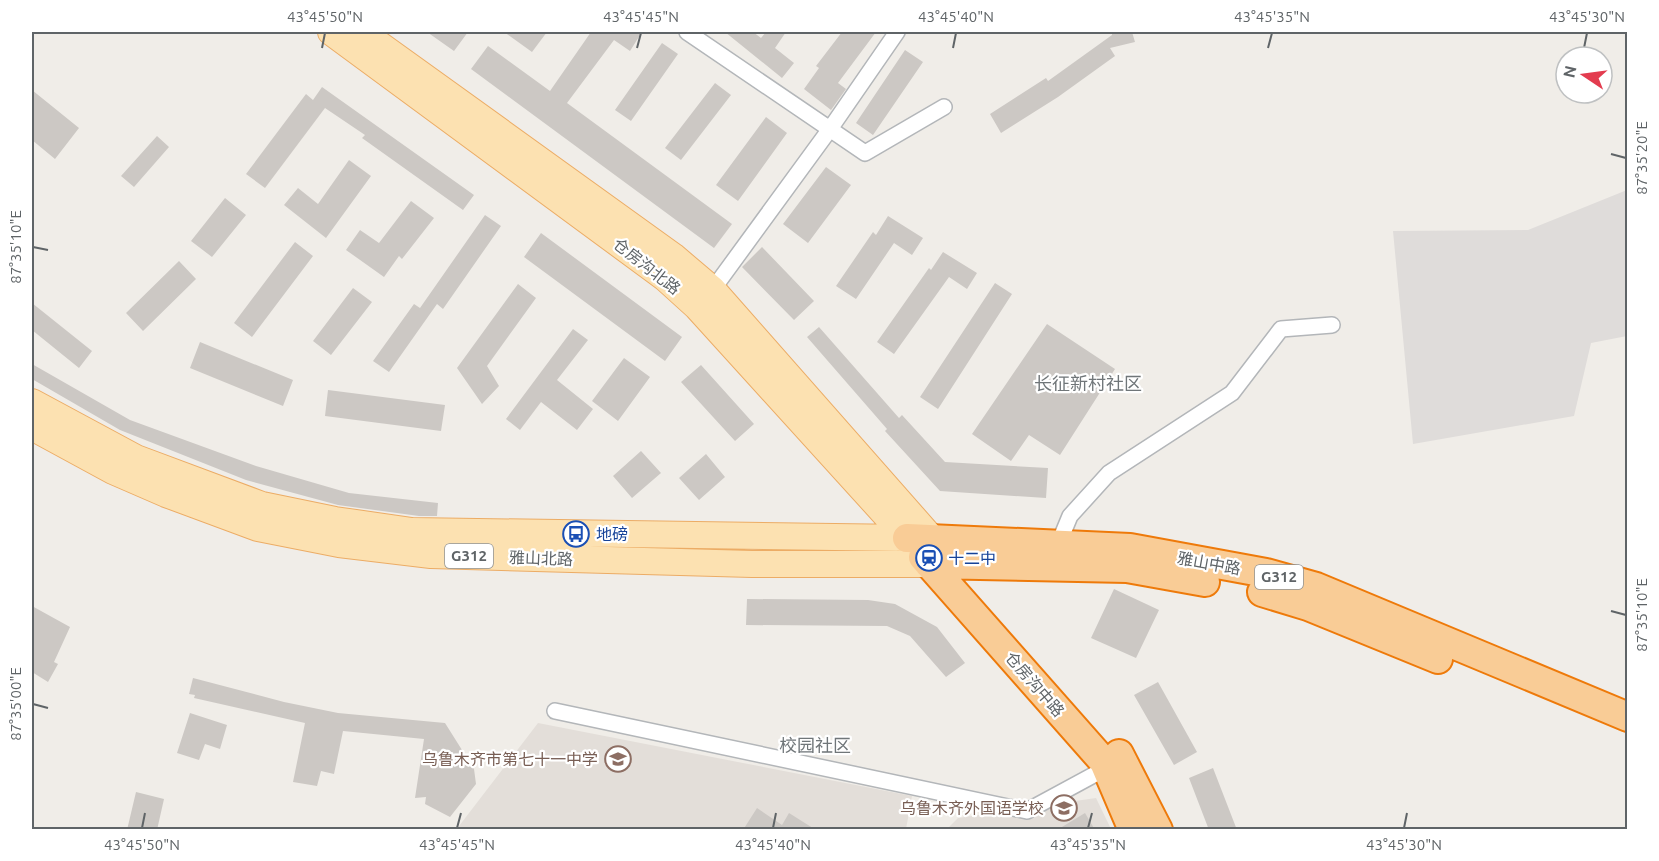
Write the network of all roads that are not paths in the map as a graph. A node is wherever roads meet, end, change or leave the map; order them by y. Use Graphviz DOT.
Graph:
graph roads {
  1 [pos="331,32"];
  2 [pos="362,32"];
  3 [pos="687,32"];
  4 [pos="897,32"];
  5 [pos="944,107"];
  6 [pos="830,129"];
  7 [pos="705,299"];
  8 [pos="1332,325"];
  9 [pos="32,402"];
  10 [pos="32,427"];
  11 [pos="1059,545"];
  12 [pos="931,552"];
  13 [pos="555,711"];
  14 [pos="1628,717"];
  15 [pos="1628,735"];
  16 [pos="1115,764"];
  17 [pos="1133,830"];
  18 [pos="1158,830"];
  1 -- 7 [label="main road, 仓房沟北路"];
  2 -- 7 [label="main road, 仓房沟北路"];
  3 -- 6 [label="street"];
  4 -- 6 [label="street"];
  5 -- 6 [label="street"];
  6 -- 7 [label="street"];
  7 -- 12 [label="main road, 仓房沟北路"];
  8 -- 11 [label="street"];
  9 -- 12 [label="main road, 雅山北路 / G312"];
  10 -- 12 [label="main road, 雅山北路 / G312"];
  11 -- 12 [label="highway, 雅山中路 / G312"];
  11 -- 14 [label="highway, 雅山中路 / G312"];
  12 -- 15 [label="highway, 雅山中路 / G312"];
  12 -- 16 [label="highway, 仓房沟中路"];
  13 -- 16 [label="street"];
  16 -- 17 [label="highway, 仓房沟中路"];
  16 -- 18 [label="highway, 仓房沟中路"];
}
